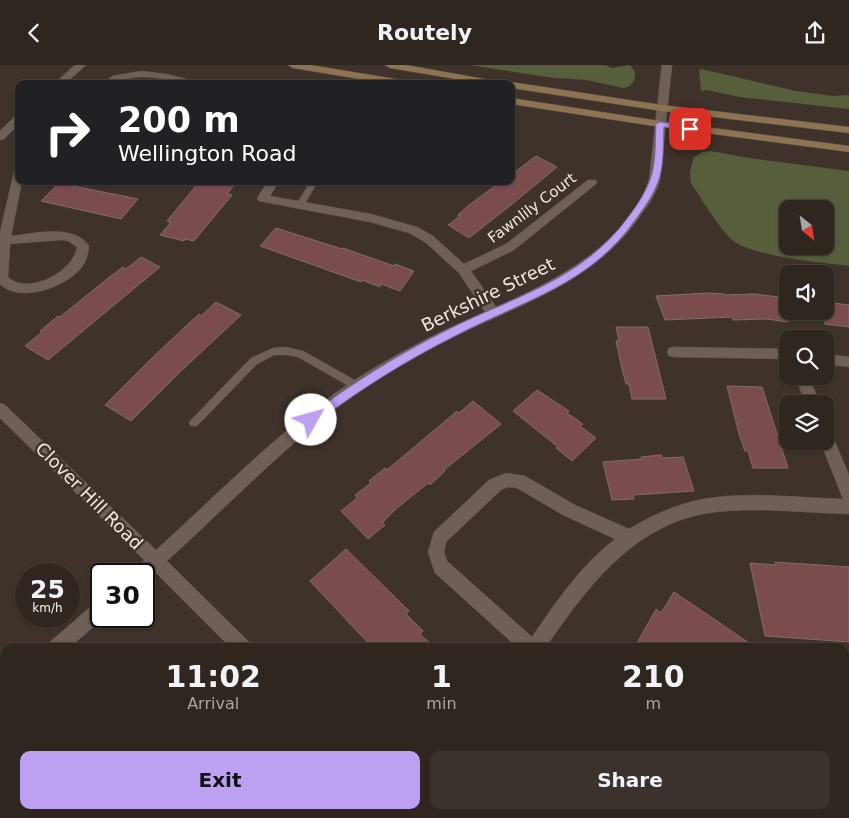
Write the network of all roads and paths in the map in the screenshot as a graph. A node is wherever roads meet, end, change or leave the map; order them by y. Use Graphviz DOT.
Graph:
graph roads {
  1 [pos="81,65"];
  2 [pos="294,65"];
  3 [pos="390,65"];
  4 [pos="667,65"];
  5 [pos="64,80"];
  6 [pos="112,80"];
  7 [pos="179,80"];
  8 [pos="384,80"];
  9 [pos="479,80"];
  10 [pos="515,86"];
  11 [pos="515,101"];
  12 [pos="661,117"];
  13 [pos="15,122"];
  14 [pos="849,130"];
  15 [pos="0,137"];
  16 [pos="849,149"];
  17 [pos="15,181"];
  18 [pos="592,181"];
  19 [pos="271,185"];
  20 [pos="312,185"];
  21 [pos="5,205"];
  22 [pos="300,205"];
  23 [pos="4,239"];
  24 [pos="463,270"];
  25 [pos="494,314"];
  26 [pos="674,351"];
  27 [pos="779,353"];
  28 [pos="834,360"];
  29 [pos="849,362"];
  30 [pos="357,386"];
  31 [pos="0,409"];
  32 [pos="194,423"];
  33 [pos="831,450"];
  34 [pos="849,495"];
  35 [pos="849,507"];
  36 [pos="630,537"];
  37 [pos="155,561"];
  38 [pos="90,618"];
  39 [pos="62,643"];
  40 [pos="238,643"];
  41 [pos="526,643"];
  42 [pos="539,643"];
  1 -- 5 [label="street"];
  2 -- 8 [label="main road"];
  3 -- 9 [label="main road"];
  4 -- 12 [label="street, Berkshire Street"];
  6 -- 7 [label="street"];
  10 -- 12 [label="main road"];
  11 -- 12 [label="main road"];
  12 -- 14 [label="main road"];
  12 -- 16 [label="main road"];
  12 -- 25 [label="street, Berkshire Street"];
  13 -- 15 [label="street"];
  17 -- 21 [label="street"];
  18 -- 24 [label="street, Fawnlily Court"];
  19 -- 22 [label="street"];
  20 -- 22 [label="lane"];
  21 -- 23 [label="street"];
  22 -- 24 [label="street"];
  23 -- 23 [label="street"];
  24 -- 25 [label="street"];
  25 -- 30 [label="street, Berkshire Street"];
  26 -- 27 [label="street"];
  28 -- 29 [label="street"];
  30 -- 32 [label="lane"];
  30 -- 37 [label="street, Berkshire Street"];
  31 -- 37 [label="street, Clover Hill Road"];
  33 -- 34 [label="street"];
  35 -- 36 [label="street"];
  36 -- 41 [label="street"];
  36 -- 42 [label="street"];
  37 -- 40 [label="street, Clover Hill Road"];
  38 -- 39 [label="street"];
}
